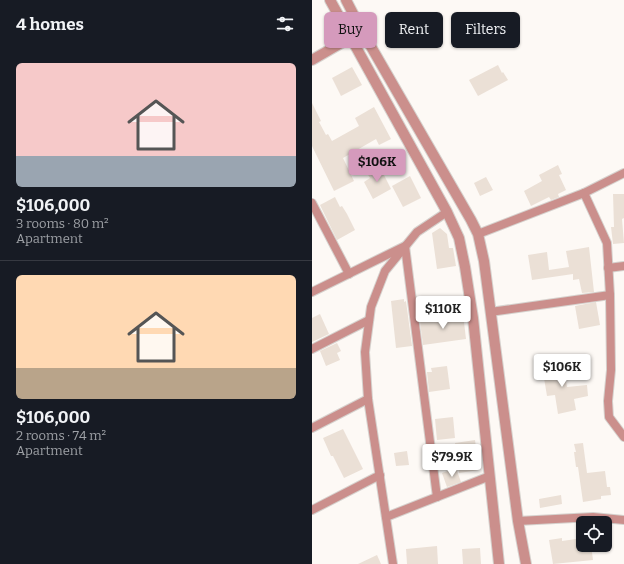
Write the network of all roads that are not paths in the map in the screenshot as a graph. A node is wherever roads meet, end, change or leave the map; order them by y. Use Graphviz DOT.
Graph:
graph roads {
  1 [pos="330,0"];
  2 [pos="346,0"];
  3 [pos="336,12"];
  4 [pos="333,48"];
  5 [pos="356,48"];
  6 [pos="312,60"];
  7 [pos="624,173"];
  8 [pos="584,193"];
  9 [pos="312,204"];
  10 [pos="447,212"];
  11 [pos="478,234"];
  12 [pos="405,246"];
  13 [pos="624,266"];
  14 [pos="608,268"];
  15 [pos="349,274"];
  16 [pos="312,292"];
  17 [pos="610,295"];
  18 [pos="490,312"];
  19 [pos="369,320"];
  20 [pos="312,349"];
  21 [pos="368,399"];
  22 [pos="312,428"];
  23 [pos="624,437"];
  24 [pos="380,475"];
  25 [pos="490,476"];
  26 [pos="437,497"];
  27 [pos="312,510"];
  28 [pos="386,517"];
  29 [pos="624,520"];
  30 [pos="518,521"];
  31 [pos="393,564"];
  32 [pos="499,564"];
  33 [pos="526,564"];
  1 -- 3 [label="street"];
  2 -- 11 [label="street"];
  4 -- 6 [label="street"];
  5 -- 10 [label="street"];
  7 -- 8 [label="street"];
  8 -- 11 [label="street"];
  8 -- 14 [label="street"];
  9 -- 15 [label="street"];
  10 -- 12 [label="street"];
  10 -- 25 [label="street"];
  11 -- 18 [label="street"];
  12 -- 15 [label="street"];
  12 -- 19 [label="street"];
  12 -- 26 [label="street"];
  13 -- 14 [label="street"];
  14 -- 17 [label="street"];
  15 -- 16 [label="street"];
  17 -- 18 [label="street"];
  17 -- 23 [label="street"];
  18 -- 30 [label="street"];
  19 -- 20 [label="street"];
  19 -- 21 [label="street"];
  21 -- 22 [label="street"];
  21 -- 24 [label="street"];
  24 -- 27 [label="street"];
  24 -- 28 [label="street"];
  25 -- 26 [label="street"];
  25 -- 32 [label="street"];
  26 -- 28 [label="street"];
  28 -- 31 [label="street"];
  29 -- 30 [label="street"];
  30 -- 33 [label="street"];
}
